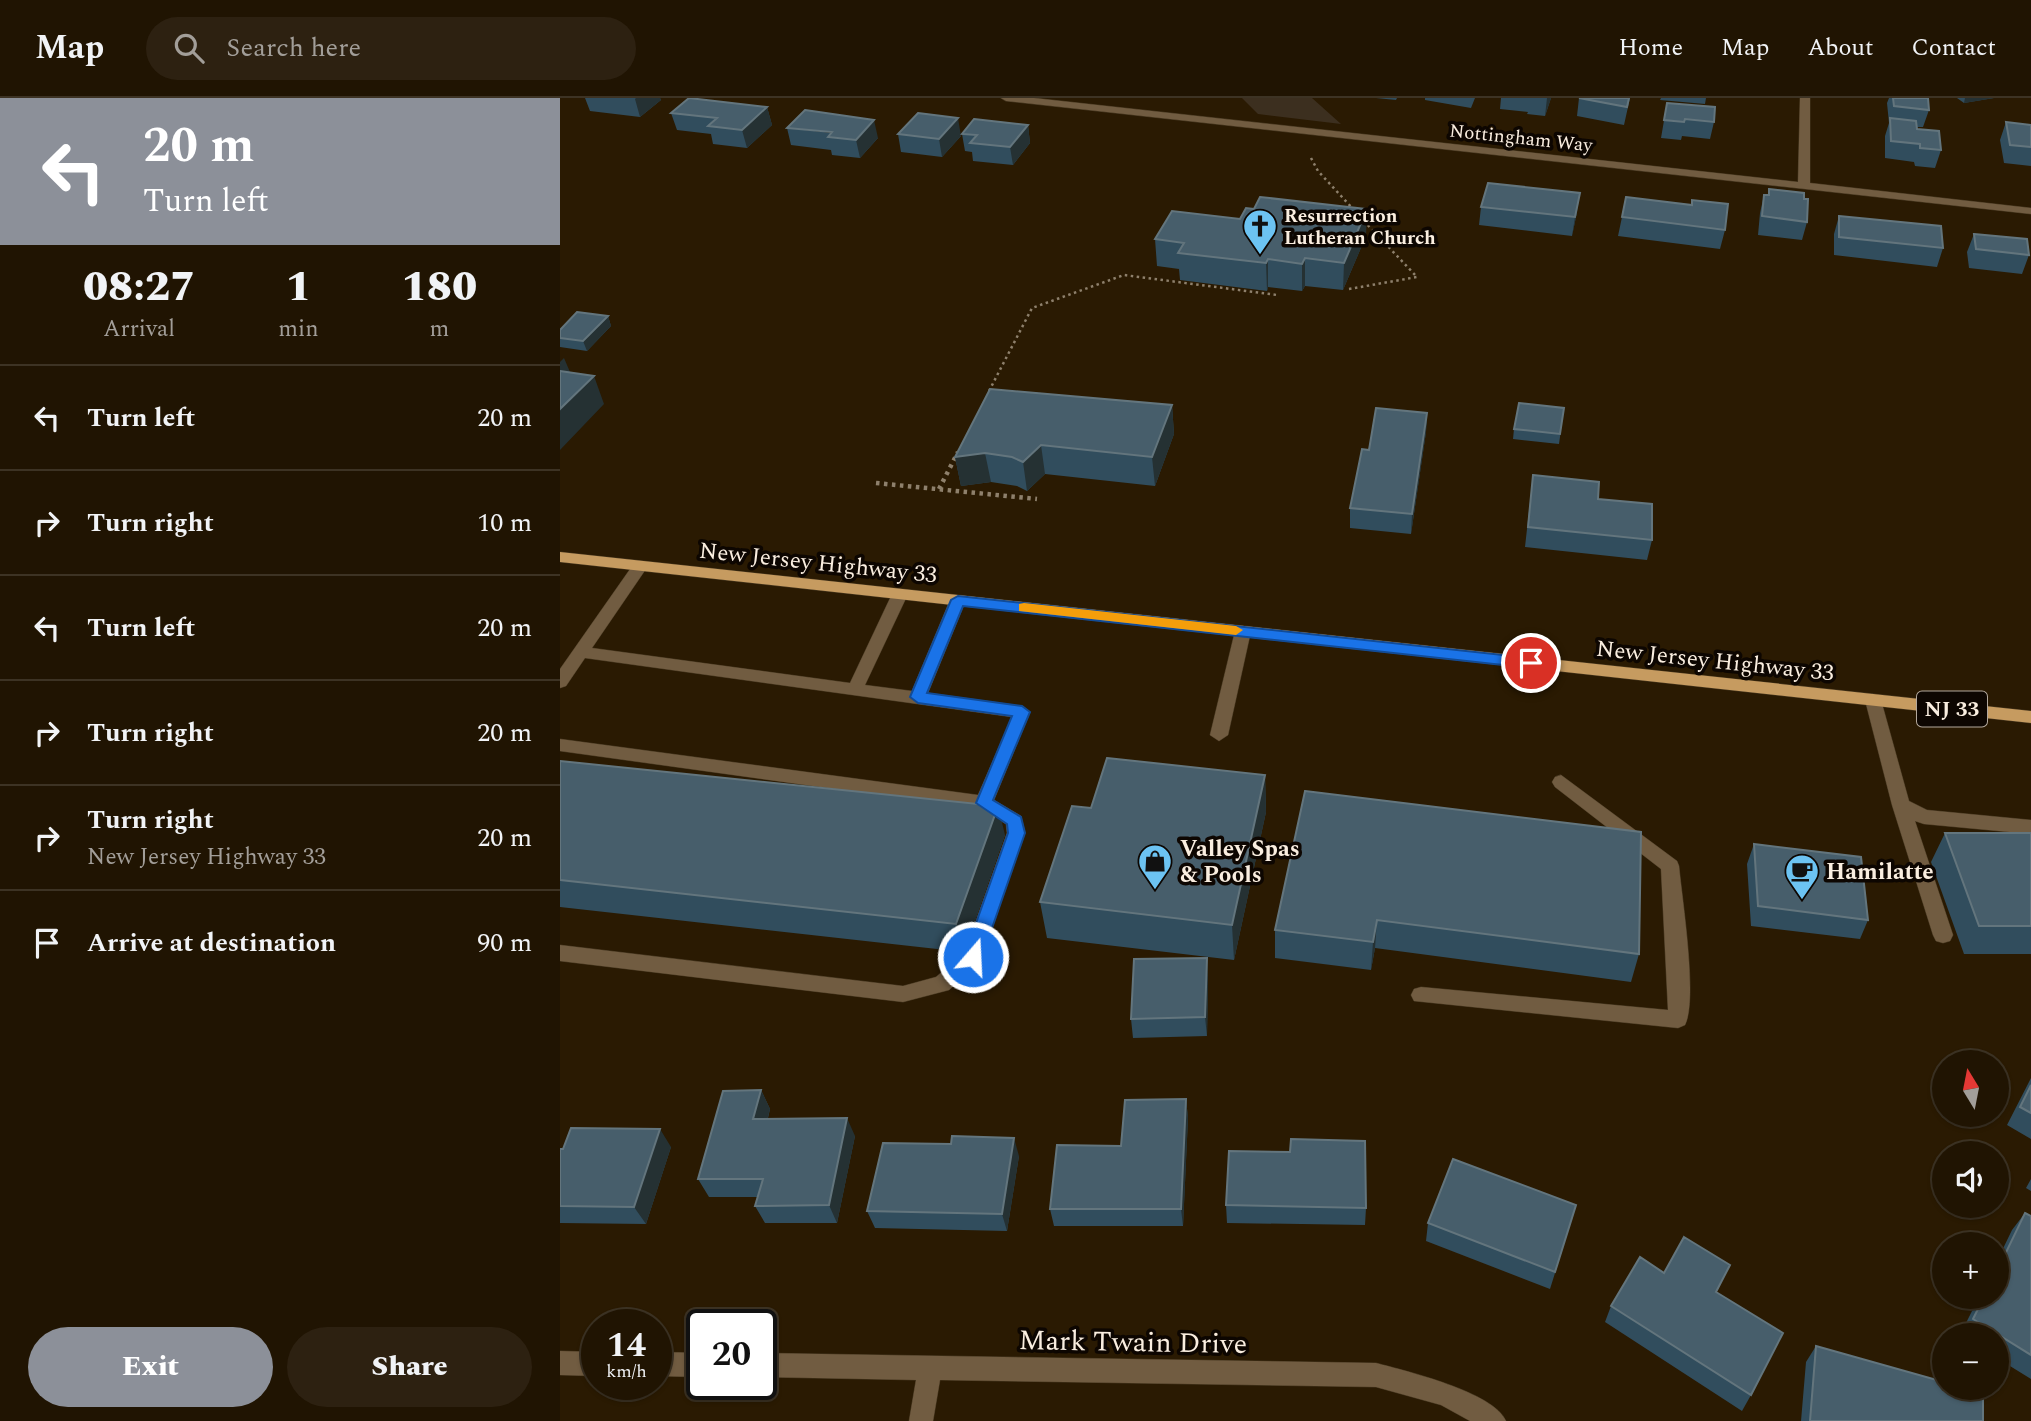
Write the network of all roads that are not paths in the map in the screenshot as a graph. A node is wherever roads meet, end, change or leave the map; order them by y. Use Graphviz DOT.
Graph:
graph roads {
  1 [pos="1006,98"];
  2 [pos="1805,98"];
  3 [pos="1804,186"];
  4 [pos="2031,211"];
  5 [pos="560,557"];
  6 [pos="640,566"];
  7 [pos="900,594"];
  8 [pos="958,600"];
  9 [pos="1243,631"];
  10 [pos="583,652"];
  11 [pos="560,682"];
  12 [pos="855,689"];
  13 [pos="918,697"];
  14 [pos="1873,700"];
  15 [pos="2031,717"];
  16 [pos="1219,735"];
  17 [pos="560,745"];
  18 [pos="1561,782"];
  19 [pos="984,803"];
  20 [pos="1901,805"];
  21 [pos="2031,827"];
  22 [pos="1943,935"];
  23 [pos="560,953"];
  24 [pos="1421,995"];
  25 [pos="560,1363"];
  26 [pos="581,1364"];
  27 [pos="777,1366"];
  28 [pos="930,1367"];
  29 [pos="921,1421"];
  30 [pos="1494,1421"];
  1 -- 3 [label="street, Nottingham Way"];
  2 -- 3 [label="street"];
  3 -- 4 [label="street, Nottingham Way"];
  5 -- 6 [label="main road, New Jersey Highway 33 / NJ 33"];
  6 -- 7 [label="main road, New Jersey Highway 33 / NJ 33"];
  6 -- 10 [label="street"];
  7 -- 8 [label="main road, New Jersey Highway 33 / NJ 33"];
  7 -- 12 [label="street"];
  8 -- 9 [label="main road, New Jersey Highway 33 / NJ 33"];
  8 -- 13 [label="street"];
  9 -- 14 [label="main road, New Jersey Highway 33 / NJ 33"];
  9 -- 16 [label="street"];
  10 -- 11 [label="street"];
  10 -- 12 [label="street"];
  12 -- 13 [label="street"];
  13 -- 19 [label="street"];
  14 -- 15 [label="main road, New Jersey Highway 33 / NJ 33"];
  14 -- 20 [label="street"];
  17 -- 19 [label="street"];
  18 -- 24 [label="street"];
  19 -- 23 [label="street"];
  20 -- 21 [label="street"];
  20 -- 22 [label="street"];
  25 -- 26 [label="street"];
  27 -- 28 [label="street, Mark Twain Drive"];
  28 -- 29 [label="street"];
  28 -- 30 [label="street, Mark Twain Drive"];
}
